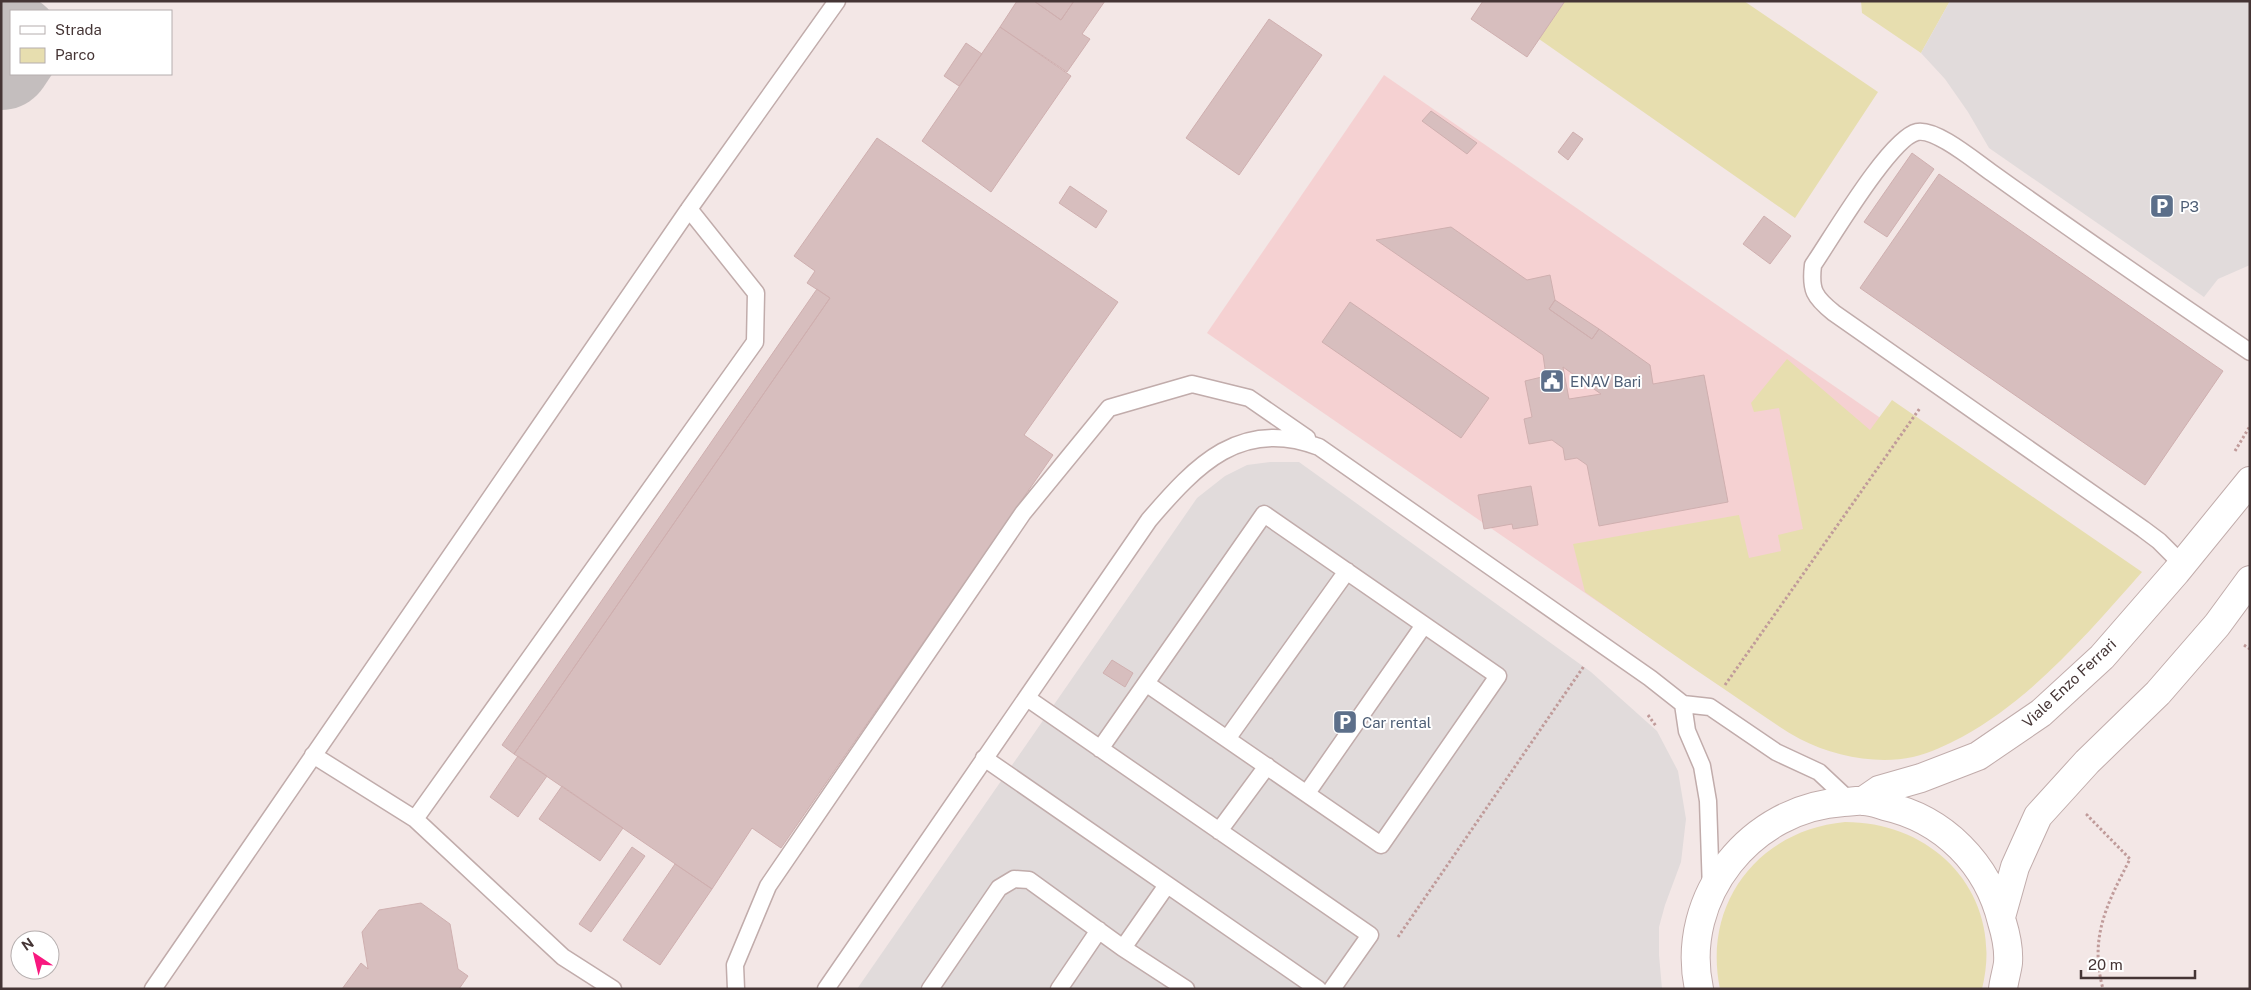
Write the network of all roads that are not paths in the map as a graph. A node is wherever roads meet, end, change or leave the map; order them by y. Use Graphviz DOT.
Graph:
graph roads {
  1 [pos="838,1"];
  2 [pos="689,209"];
  3 [pos="2250,352"];
  4 [pos="1319,447"];
  5 [pos="2250,481"];
  6 [pos="2182,564"];
  7 [pos="1346,571"];
  8 [pos="2250,580"];
  9 [pos="1424,624"];
  10 [pos="1147,684"];
  11 [pos="1027,698"];
  12 [pos="1683,704"];
  13 [pos="1227,739"];
  14 [pos="1100,749"];
  15 [pos="313,755"];
  16 [pos="984,758"];
  17 [pos="1267,766"];
  18 [pos="1307,793"];
  19 [pos="1857,801"];
  20 [pos="415,819"];
  21 [pos="1219,831"];
  22 [pos="1167,885"];
  23 [pos="1711,891"];
  24 [pos="2001,917"];
  25 [pos="1099,930"];
  26 [pos="1123,948"];
  27 [pos="1176,986"];
  28 [pos="153,989"];
  29 [pos="613,989"];
  30 [pos="736,989"];
  31 [pos="826,989"];
  32 [pos="930,989"];
  33 [pos="1059,989"];
  34 [pos="1318,989"];
  35 [pos="1332,989"];
  36 [pos="1699,989"];
  37 [pos="2003,989"];
  1 -- 2 [label="lane"];
  2 -- 15 [label="lane"];
  2 -- 20 [label="lane"];
  3 -- 6 [label="lane"];
  4 -- 11 [label="lane"];
  4 -- 12 [label="lane"];
  4 -- 30 [label="lane"];
  5 -- 6 [label="street, Viale Enzo Ferrari"];
  6 -- 19 [label="street, Viale Enzo Ferrari"];
  7 -- 9 [label="lane"];
  7 -- 10 [label="lane"];
  7 -- 13 [label="lane"];
  8 -- 24 [label="street, Viale Enzo Ferrari"];
  9 -- 18 [label="lane"];
  9 -- 18 [label="lane"];
  10 -- 13 [label="lane"];
  10 -- 14 [label="lane"];
  11 -- 14 [label="lane"];
  11 -- 16 [label="lane"];
  12 -- 19 [label="lane"];
  12 -- 23 [label="lane"];
  13 -- 17 [label="lane"];
  14 -- 21 [label="lane"];
  15 -- 20 [label="lane"];
  15 -- 28 [label="lane"];
  16 -- 22 [label="lane"];
  16 -- 31 [label="lane"];
  17 -- 18 [label="lane"];
  17 -- 21 [label="lane"];
  19 -- 23 [label="street, Viale Enzo Ferrari"];
  19 -- 24 [label="street, Viale Enzo Ferrari"];
  20 -- 29 [label="lane"];
  21 -- 35 [label="lane"];
  22 -- 26 [label="lane"];
  22 -- 34 [label="lane"];
  23 -- 36 [label="street, Viale Enzo Ferrari"];
  24 -- 37 [label="street, Viale Enzo Ferrari"];
  25 -- 26 [label="lane"];
  25 -- 32 [label="lane"];
  25 -- 33 [label="lane"];
  26 -- 27 [label="lane"];
}
